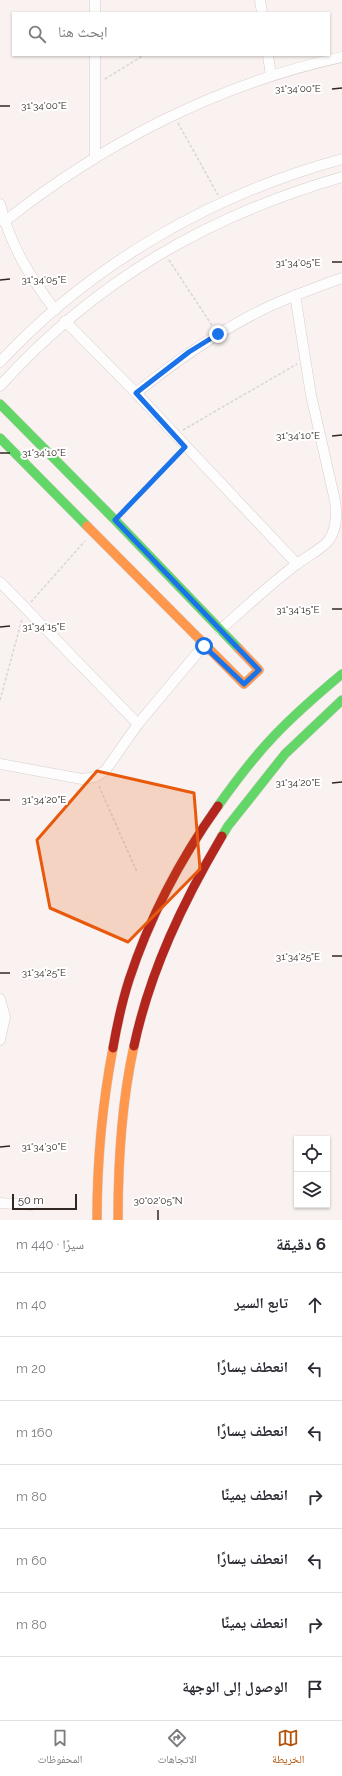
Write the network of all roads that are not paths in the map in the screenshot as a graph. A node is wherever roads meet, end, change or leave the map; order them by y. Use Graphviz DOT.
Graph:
graph roads {
  1 [pos="95,0"];
  2 [pos="260,0"];
  3 [pos="95,12"];
  4 [pos="262,12"];
  5 [pos="95,56"];
  6 [pos="268,56"];
  7 [pos="342,57"];
  8 [pos="271,76"];
  9 [pos="95,157"];
  10 [pos="342,159"];
  11 [pos="342,177"];
  12 [pos="0,204"];
  13 [pos="4,222"];
  14 [pos="342,278"];
  15 [pos="295,295"];
  16 [pos="55,310"];
  17 [pos="65,321"];
  18 [pos="0,362"];
  19 [pos="0,386"];
  20 [pos="136,393"];
  21 [pos="0,404"];
  22 [pos="0,438"];
  23 [pos="297,564"];
  24 [pos="0,582"];
  25 [pos="220,630"];
  26 [pos="204,646"];
  27 [pos="342,674"];
  28 [pos="342,700"];
  29 [pos="138,724"];
  30 [pos="0,764"];
  31 [pos="0,999"];
  32 [pos="0,1040"];
  33 [pos="0,1203"];
  34 [pos="32,1205"];
  35 [pos="97,1220"];
  36 [pos="118,1220"];
  1 -- 3 [label="street"];
  2 -- 4 [label="street"];
  5 -- 9 [label="street"];
  6 -- 8 [label="street"];
  7 -- 8 [label="street"];
  8 -- 9 [label="street"];
  9 -- 13 [label="street"];
  10 -- 16 [label="street"];
  11 -- 17 [label="street"];
  12 -- 13 [label="street"];
  13 -- 16 [label="street"];
  14 -- 15 [label="street"];
  15 -- 20 [label="street"];
  15 -- 23 [label="street"];
  16 -- 18 [label="street"];
  17 -- 19 [label="street"];
  17 -- 20 [label="street"];
  20 -- 23 [label="street"];
  21 -- 25 [label="street"];
  22 -- 26 [label="street"];
  23 -- 25 [label="street"];
  24 -- 29 [label="street"];
  25 -- 26 [label="street"];
  26 -- 29 [label="street"];
  27 -- 35 [label="street"];
  28 -- 36 [label="street"];
  29 -- 30 [label="street"];
  31 -- 32 [label="street"];
  33 -- 34 [label="street"];
}
